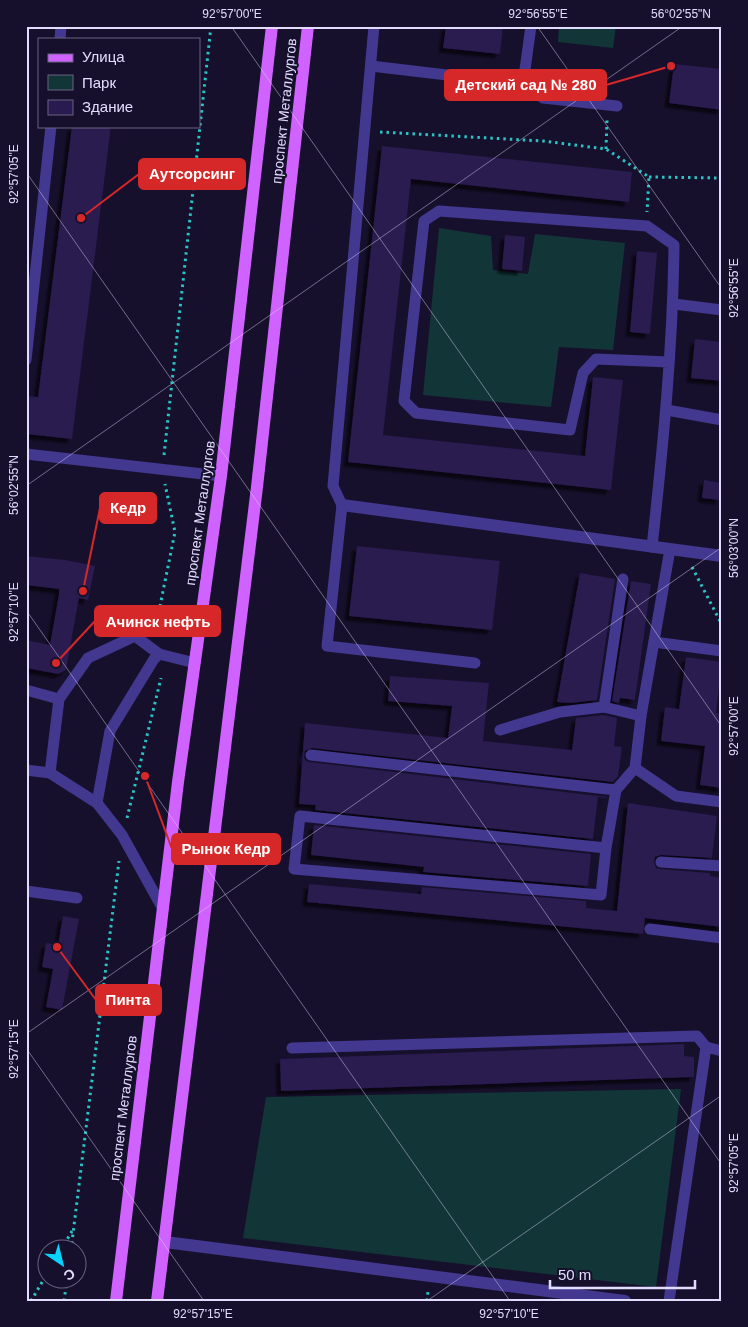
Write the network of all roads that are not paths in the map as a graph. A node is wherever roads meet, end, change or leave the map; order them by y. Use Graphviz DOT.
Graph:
graph roads {
  1 [pos="272,26"];
  2 [pos="308,26"];
  3 [pos="374,26"];
  4 [pos="531,26"];
  5 [pos="371,66"];
  6 [pos="524,84"];
  7 [pos="612,106"];
  8 [pos="51,128"];
  9 [pos="674,304"];
  10 [pos="722,310"];
  11 [pos="26,360"];
  12 [pos="670,362"];
  13 [pos="667,410"];
  14 [pos="722,420"];
  15 [pos="26,454"];
  16 [pos="221,476"];
  17 [pos="342,505"];
  18 [pos="652,547"];
  19 [pos="670,549"];
  20 [pos="722,556"];
  21 [pos="623,579"];
  22 [pos="654,642"];
  23 [pos="722,651"];
  24 [pos="159,654"];
  25 [pos="195,663"];
  26 [pos="475,663"];
  27 [pos="26,690"];
  28 [pos="59,699"];
  29 [pos="604,707"];
  30 [pos="641,716"];
  31 [pos="500,730"];
  32 [pos="311,755"];
  33 [pos="635,768"];
  34 [pos="26,770"];
  35 [pos="50,774"];
  36 [pos="616,790"];
  37 [pos="722,802"];
  38 [pos="97,803"];
  39 [pos="606,848"];
  40 [pos="660,862"];
  41 [pos="722,866"];
  42 [pos="26,891"];
  43 [pos="77,898"];
  44 [pos="163,909"];
  45 [pos="650,929"];
  46 [pos="722,938"];
  47 [pos="706,1047"];
  48 [pos="292,1048"];
  49 [pos="722,1051"];
  50 [pos="165,1242"];
  51 [pos="116,1301"];
  52 [pos="157,1301"];
  53 [pos="625,1301"];
  54 [pos="669,1301"];
  1 -- 16 [label="main road, проспект Металлургов"];
  2 -- 50 [label="main road, проспект Металлургов"];
  3 -- 5 [label="lane"];
  4 -- 6 [label="lane"];
  5 -- 6 [label="lane"];
  5 -- 17 [label="lane"];
  6 -- 7 [label="lane"];
  8 -- 11 [label="lane"];
  9 -- 10 [label="lane"];
  9 -- 12 [label="lane"];
  9 -- 12 [label="lane"];
  12 -- 13 [label="lane"];
  13 -- 14 [label="lane"];
  13 -- 18 [label="lane"];
  15 -- 16 [label="lane"];
  16 -- 25 [label="main road, проспект Металлургов"];
  17 -- 18 [label="street"];
  17 -- 26 [label="lane"];
  18 -- 19 [label="street"];
  19 -- 20 [label="street"];
  19 -- 22 [label="lane"];
  21 -- 29 [label="lane"];
  22 -- 23 [label="lane"];
  22 -- 30 [label="lane"];
  24 -- 25 [label="lane"];
  24 -- 28 [label="lane"];
  24 -- 38 [label="lane"];
  25 -- 44 [label="main road, проспект Металлургов"];
  27 -- 28 [label="lane"];
  28 -- 35 [label="lane"];
  29 -- 30 [label="lane"];
  29 -- 31 [label="lane"];
  30 -- 33 [label="lane"];
  32 -- 36 [label="lane"];
  33 -- 36 [label="lane"];
  33 -- 37 [label="lane"];
  34 -- 35 [label="lane"];
  35 -- 38 [label="lane"];
  36 -- 39 [label="lane"];
  38 -- 44 [label="lane"];
  39 -- 39 [label="lane"];
  40 -- 41 [label="lane"];
  42 -- 43 [label="lane"];
  44 -- 51 [label="main road, проспект Металлургов"];
  45 -- 46 [label="lane"];
  47 -- 48 [label="lane"];
  47 -- 49 [label="lane"];
  47 -- 54 [label="lane"];
  50 -- 52 [label="main road, проспект Металлургов"];
  50 -- 53 [label="street"];
}
